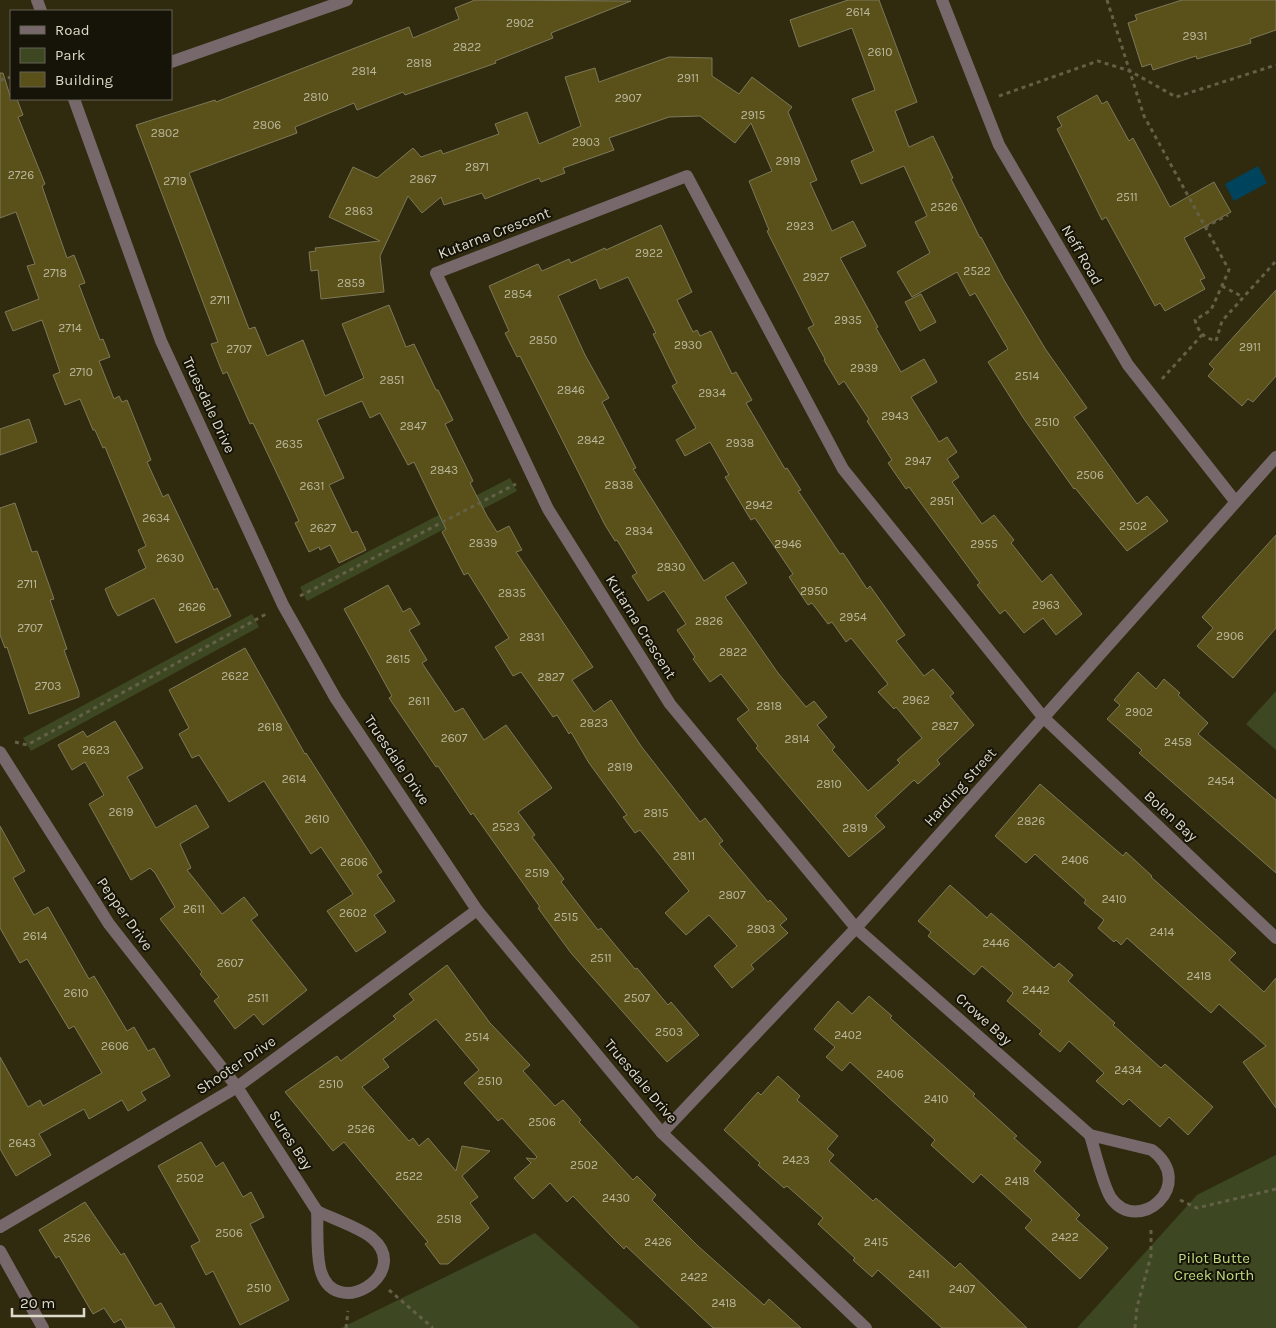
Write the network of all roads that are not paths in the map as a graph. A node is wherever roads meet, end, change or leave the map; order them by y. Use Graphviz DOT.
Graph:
graph roads {
  1 [pos="942,0"];
  2 [pos="341,1"];
  3 [pos="172,62"];
  4 [pos="74,100"];
  5 [pos="1276,457"];
  6 [pos="1236,502"];
  7 [pos="1043,717"];
  8 [pos="0,752"];
  9 [pos="477,910"];
  10 [pos="856,928"];
  11 [pos="1276,938"];
  12 [pos="237,1087"];
  13 [pos="662,1133"];
  14 [pos="1090,1135"];
  15 [pos="317,1211"];
  16 [pos="0,1227"];
  17 [pos="0,1252"];
  18 [pos="42,1328"];
  19 [pos="866,1328"];
  1 -- 6 [label="street, Neff Road"];
  2 -- 3 [label="street"];
  4 -- 9 [label="street, Truesdale Drive"];
  5 -- 6 [label="street, Harding Street"];
  6 -- 7 [label="street, Harding Street"];
  7 -- 10 [label="street, Harding Street"];
  7 -- 10 [label="street, Kutarna Crescent"];
  7 -- 11 [label="street, Bolen Bay"];
  8 -- 12 [label="street, Pepper Drive"];
  9 -- 12 [label="street, Shooter Drive"];
  9 -- 13 [label="street, Truesdale Drive"];
  10 -- 13 [label="street, Harding Street"];
  10 -- 14 [label="street, Crowe Bay"];
  12 -- 15 [label="street, Sures Bay"];
  12 -- 16 [label="street, Shooter Drive"];
  13 -- 19 [label="street, Truesdale Drive"];
  14 -- 14 [label="street, Crowe Bay"];
  15 -- 15 [label="street, Sures Bay"];
  17 -- 18 [label="street"];
}
